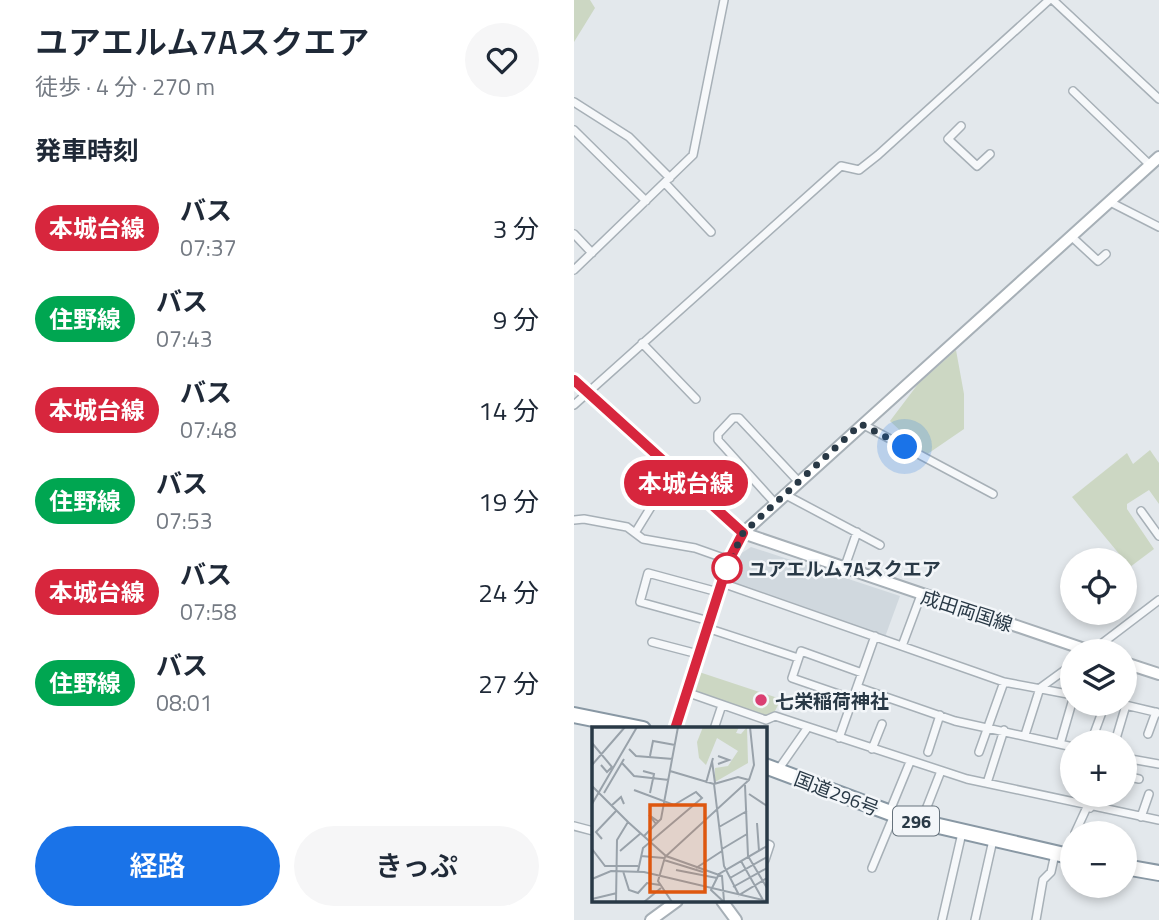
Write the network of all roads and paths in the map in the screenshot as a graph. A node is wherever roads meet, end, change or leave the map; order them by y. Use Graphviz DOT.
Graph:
graph roads {
  1 [pos="724,0"];
  2 [pos="1051,0"];
  3 [pos="1073,91"];
  4 [pos="1159,99"];
  5 [pos="574,103"];
  6 [pos="961,126"];
  7 [pos="574,130"];
  8 [pos="990,154"];
  9 [pos="1155,161"];
  10 [pos="667,180"];
  11 [pos="646,201"];
  12 [pos="1110,202"];
  13 [pos="1159,227"];
  14 [pos="711,232"];
  15 [pos="574,234"];
  16 [pos="1072,237"];
  17 [pos="592,253"];
  18 [pos="1106,254"];
  19 [pos="574,270"];
  20 [pos="642,343"];
  21 [pos="574,380"];
  22 [pos="587,392"];
  23 [pos="696,399"];
  24 [pos="574,405"];
  25 [pos="861,424"];
  26 [pos="798,481"];
  27 [pos="993,494"];
  28 [pos="779,498"];
  29 [pos="654,502"];
  30 [pos="1141,511"];
  31 [pos="574,520"];
  32 [pos="857,532"];
  33 [pos="635,533"];
  34 [pos="743,533"];
  35 [pos="1159,536"];
  36 [pos="880,545"];
  37 [pos="729,560"];
  38 [pos="844,569"];
  39 [pos="720,588"];
  40 [pos="921,595"];
  41 [pos="1159,600"];
  42 [pos="708,624"];
  43 [pos="875,636"];
  44 [pos="1107,639"];
  45 [pos="1060,641"];
  46 [pos="652,642"];
  47 [pos="902,646"];
  48 [pos="698,654"];
  49 [pos="798,658"];
  50 [pos="1137,667"];
  51 [pos="862,673"];
  52 [pos="1060,673"];
  53 [pos="1159,674"];
  54 [pos="1004,682"];
  55 [pos="857,687"];
  56 [pos="1040,688"];
  57 [pos="686,692"];
  58 [pos="1060,693"];
  59 [pos="853,699"];
  60 [pos="722,705"];
  61 [pos="1137,707"];
  62 [pos="1157,712"];
  63 [pos="574,715"];
  64 [pos="940,715"];
  65 [pos="882,723"];
  66 [pos="633,727"];
  67 [pos="676,727"];
  68 [pos="715,727"];
  69 [pos="808,727"];
  70 [pos="987,728"];
  71 [pos="1004,730"];
  72 [pos="1148,734"];
  73 [pos="1025,735"];
  74 [pos="839,738"];
  75 [pos="1060,744"];
  76 [pos="872,749"];
  77 [pos="928,752"];
  78 [pos="979,752"];
  79 [pos="1137,760"];
  80 [pos="910,762"];
  81 [pos="1159,764"];
  82 [pos="771,768"];
  83 [pos="941,771"];
  84 [pos="987,783"];
  85 [pos="1149,794"];
  86 [pos="1060,800"];
  87 [pos="1089,807"];
  88 [pos="891,814"];
  89 [pos="1141,817"];
  90 [pos="1159,820"];
  91 [pos="1081,821"];
  92 [pos="921,822"];
  93 [pos="574,826"];
  94 [pos="592,831"];
  95 [pos="962,833"];
  96 [pos="993,841"];
  97 [pos="1060,855"];
  98 [pos="1060,862"];
  99 [pos="872,868"];
  100 [pos="1137,869"];
  101 [pos="1159,873"];
  102 [pos="676,902"];
  103 [pos="723,902"];
  104 [pos="651,920"];
  105 [pos="736,920"];
  106 [pos="942,920"];
  107 [pos="975,920"];
  108 [pos="1036,920"];
  1 -- 10 [label="street"];
  2 -- 4 [label="street"];
  2 -- 20 [label="street"];
  3 -- 9 [label="street"];
  5 -- 10 [label="street"];
  6 -- 8 [label="street"];
  7 -- 11 [label="street"];
  9 -- 12 [label="street"];
  10 -- 11 [label="street"];
  10 -- 14 [label="street"];
  11 -- 17 [label="street"];
  12 -- 13 [label="street"];
  12 -- 16 [label="street"];
  15 -- 17 [label="street"];
  16 -- 18 [label="street"];
  16 -- 25 [label="street"];
  17 -- 19 [label="street"];
  20 -- 22 [label="street"];
  20 -- 23 [label="street"];
  21 -- 22 [label="street, 成田両国線"];
  22 -- 24 [label="street"];
  22 -- 34 [label="street, 成田両国線"];
  25 -- 26 [label="street"];
  25 -- 27 [label="street"];
  26 -- 28 [label="street"];
  26 -- 28 [label="street"];
  28 -- 32 [label="street"];
  28 -- 34 [label="street"];
  29 -- 33 [label="street"];
  30 -- 35 [label="street"];
  31 -- 33 [label="street"];
  32 -- 36 [label="street"];
  32 -- 38 [label="street"];
  33 -- 37 [label="street"];
  34 -- 37 [label="street"];
  34 -- 38 [label="street, 成田両国線"];
  37 -- 39 [label="street"];
  38 -- 40 [label="street, 成田両国線"];
  39 -- 42 [label="street"];
  39 -- 42 [label="street"];
  39 -- 43 [label="street"];
  40 -- 45 [label="street, 成田両国線"];
  40 -- 47 [label="street"];
  41 -- 44 [label="street"];
  42 -- 48 [label="street"];
  42 -- 49 [label="street"];
  43 -- 47 [label="street"];
  43 -- 51 [label="street"];
  46 -- 48 [label="street"];
  47 -- 54 [label="street"];
  48 -- 57 [label="street"];
  49 -- 51 [label="street"];
  49 -- 59 [label="street"];
  50 -- 53 [label="street"];
  51 -- 55 [label="street"];
  52 -- 56 [label="street"];
  54 -- 56 [label="street"];
  54 -- 70 [label="street"];
  55 -- 59 [label="street"];
  55 -- 64 [label="street"];
  56 -- 58 [label="street"];
  56 -- 73 [label="street"];
  57 -- 60 [label="street"];
  57 -- 67 [label="street"];
  59 -- 74 [label="street"];
  60 -- 68 [label="street"];
  60 -- 69 [label="street"];
  61 -- 62 [label="street"];
  62 -- 72 [label="street"];
  63 -- 66 [label="highway"];
  64 -- 70 [label="street"];
  64 -- 77 [label="street"];
  65 -- 76 [label="street"];
  69 -- 74 [label="street"];
  69 -- 82 [label="street"];
  70 -- 71 [label="street"];
  70 -- 78 [label="street"];
  71 -- 73 [label="street"];
  71 -- 84 [label="street"];
  73 -- 75 [label="street"];
  74 -- 76 [label="street"];
  76 -- 80 [label="street"];
  79 -- 81 [label="street"];
  80 -- 83 [label="street"];
  80 -- 88 [label="street"];
  82 -- 88 [label="highway, 国道296号 / 296"];
  83 -- 84 [label="street"];
  83 -- 92 [label="street"];
  84 -- 86 [label="street"];
  85 -- 89 [label="street"];
  87 -- 89 [label="street"];
  87 -- 91 [label="street"];
  88 -- 92 [label="highway, 国道296号 / 296"];
  88 -- 99 [label="street"];
  89 -- 90 [label="street"];
  92 -- 95 [label="highway, 国道296号 / 296"];
  93 -- 94 [label="street"];
  95 -- 96 [label="highway, 国道296号 / 296"];
  95 -- 106 [label="street"];
  96 -- 97 [label="highway, 国道296号 / 296"];
  96 -- 107 [label="street"];
  98 -- 108 [label="street"];
  100 -- 101 [label="highway"];
  102 -- 104 [label="street"];
  103 -- 105 [label="street"];
}
